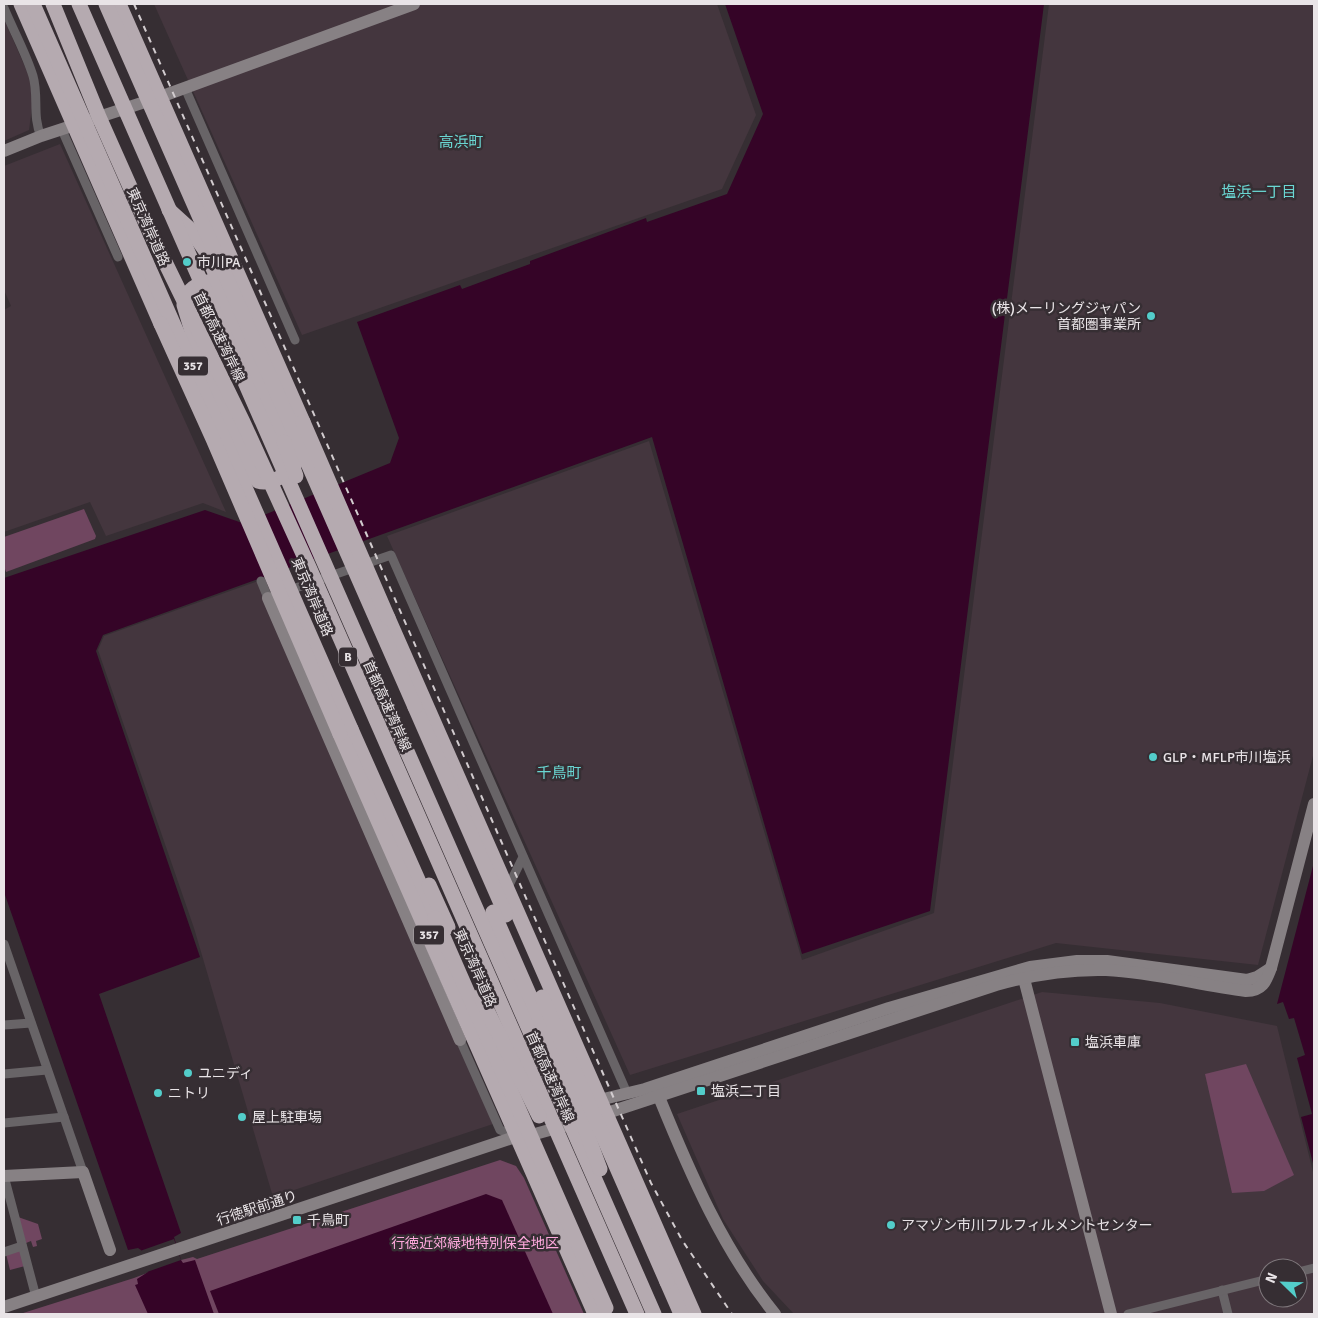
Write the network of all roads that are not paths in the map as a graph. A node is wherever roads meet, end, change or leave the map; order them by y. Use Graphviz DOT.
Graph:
graph roads {
  1 [pos="21,4"];
  2 [pos="33,4"];
  3 [pos="53,4"];
  4 [pos="78,4"];
  5 [pos="106,4"];
  6 [pos="119,4"];
  7 [pos="414,4"];
  8 [pos="4,8"];
  9 [pos="185,88"];
  10 [pos="160,97"];
  11 [pos="69,128"];
  12 [pos="41,136"];
  13 [pos="4,151"];
  14 [pos="168,209"];
  15 [pos="118,257"];
  16 [pos="295,340"];
  17 [pos="303,422"];
  18 [pos="213,439"];
  19 [pos="328,574"];
  20 [pos="261,581"];
  21 [pos="292,590"];
  22 [pos="268,598"];
  23 [pos="368,602"];
  24 [pos="420,705"];
  25 [pos="346,732"];
  26 [pos="366,763"];
  27 [pos="1314,804"];
  28 [pos="523,857"];
  29 [pos="507,890"];
  30 [pos="500,914"];
  31 [pos="4,944"];
  32 [pos="1022,974"];
  33 [pos="15,975"];
  34 [pos="4,976"];
  35 [pos="31,1023"];
  36 [pos="4,1026"];
  37 [pos="460,1040"];
  38 [pos="48,1070"];
  39 [pos="713,1072"];
  40 [pos="4,1074"];
  41 [pos="627,1093"];
  42 [pos="659,1097"];
  43 [pos="602,1106"];
  44 [pos="64,1117"];
  45 [pos="4,1123"];
  46 [pos="518,1136"];
  47 [pos="568,1159"];
  48 [pos="83,1172"];
  49 [pos="4,1176"];
  50 [pos="22,1246"];
  51 [pos="110,1250"];
  52 [pos="4,1252"];
  53 [pos="1258,1281"];
  54 [pos="1222,1290"];
  55 [pos="36,1297"];
  56 [pos="4,1307"];
  57 [pos="603,1312"];
  58 [pos="637,1314"];
  59 [pos="655,1314"];
  60 [pos="681,1314"];
  61 [pos="694,1314"];
  62 [pos="775,1314"];
  63 [pos="1111,1314"];
  64 [pos="1128,1314"];
  65 [pos="1228,1314"];
  1 -- 11 [label="highway, 東京湾岸道路 / 357"];
  2 -- 21 [label="highway, 東京湾岸道路 / 357, bridge"];
  3 -- 47 [label="highway, 首都高速湾岸線 / B, bridge"];
  4 -- 14 [label="highway, 首都高速湾岸線 / B, bridge"];
  5 -- 23 [label="highway, bridge"];
  6 -- 10 [label="highway"];
  7 -- 9 [label="street"];
  8 -- 12 [label="street"];
  9 -- 10 [label="street"];
  9 -- 16 [label="street"];
  10 -- 11 [label="street"];
  10 -- 17 [label="highway"];
  11 -- 12 [label="street"];
  11 -- 15 [label="street"];
  11 -- 18 [label="highway, 東京湾岸道路 / 357, bridge"];
  12 -- 13 [label="street"];
  14 -- 19 [label="highway, 首都高速湾岸線 / B, bridge"];
  14 -- 19 [label="highway, bridge"];
  17 -- 23 [label="highway, bridge"];
  17 -- 24 [label="highway, bridge"];
  18 -- 21 [label="highway, bridge"];
  18 -- 25 [label="highway, 東京湾岸道路 / 357, bridge"];
  19 -- 59 [label="highway, 首都高速湾岸線 / B, bridge"];
  20 -- 22 [label="street"];
  21 -- 25 [label="highway, 東京湾岸道路 / 357, bridge"];
  22 -- 28 [label="street"];
  22 -- 37 [label="street"];
  23 -- 24 [label="highway, bridge"];
  24 -- 29 [label="highway"];
  24 -- 30 [label="highway"];
  25 -- 26 [label="highway, 東京湾岸道路 / 357"];
  25 -- 46 [label="highway, 東京湾岸道路 / 357"];
  26 -- 47 [label="highway, bridge"];
  26 -- 57 [label="highway, 東京湾岸道路 / 357, bridge"];
  27 -- 32 [label="street"];
  28 -- 29 [label="street"];
  28 -- 41 [label="street"];
  29 -- 43 [label="highway"];
  30 -- 59 [label="highway, bridge"];
  30 -- 60 [label="highway, bridge"];
  31 -- 33 [label="street"];
  32 -- 39 [label="street"];
  32 -- 63 [label="street"];
  33 -- 34 [label="street"];
  33 -- 35 [label="street"];
  35 -- 36 [label="street"];
  35 -- 38 [label="street"];
  37 -- 46 [label="street"];
  38 -- 40 [label="street"];
  38 -- 44 [label="street"];
  39 -- 41 [label="street"];
  39 -- 42 [label="street"];
  41 -- 43 [label="street"];
  42 -- 43 [label="street"];
  42 -- 62 [label="street"];
  43 -- 46 [label="street"];
  43 -- 61 [label="highway"];
  44 -- 45 [label="street"];
  44 -- 48 [label="street"];
  46 -- 55 [label="street, 行徳駅前通り"];
  46 -- 57 [label="highway, 東京湾岸道路 / 357"];
  47 -- 58 [label="highway, 首都高速湾岸線 / B, bridge"];
  48 -- 49 [label="street"];
  48 -- 51 [label="street"];
  49 -- 50 [label="street"];
  50 -- 52 [label="street"];
  50 -- 55 [label="street"];
  53 -- 54 [label="street"];
  54 -- 64 [label="street"];
  54 -- 65 [label="street"];
  55 -- 56 [label="street, 行徳駅前通り"];
}
